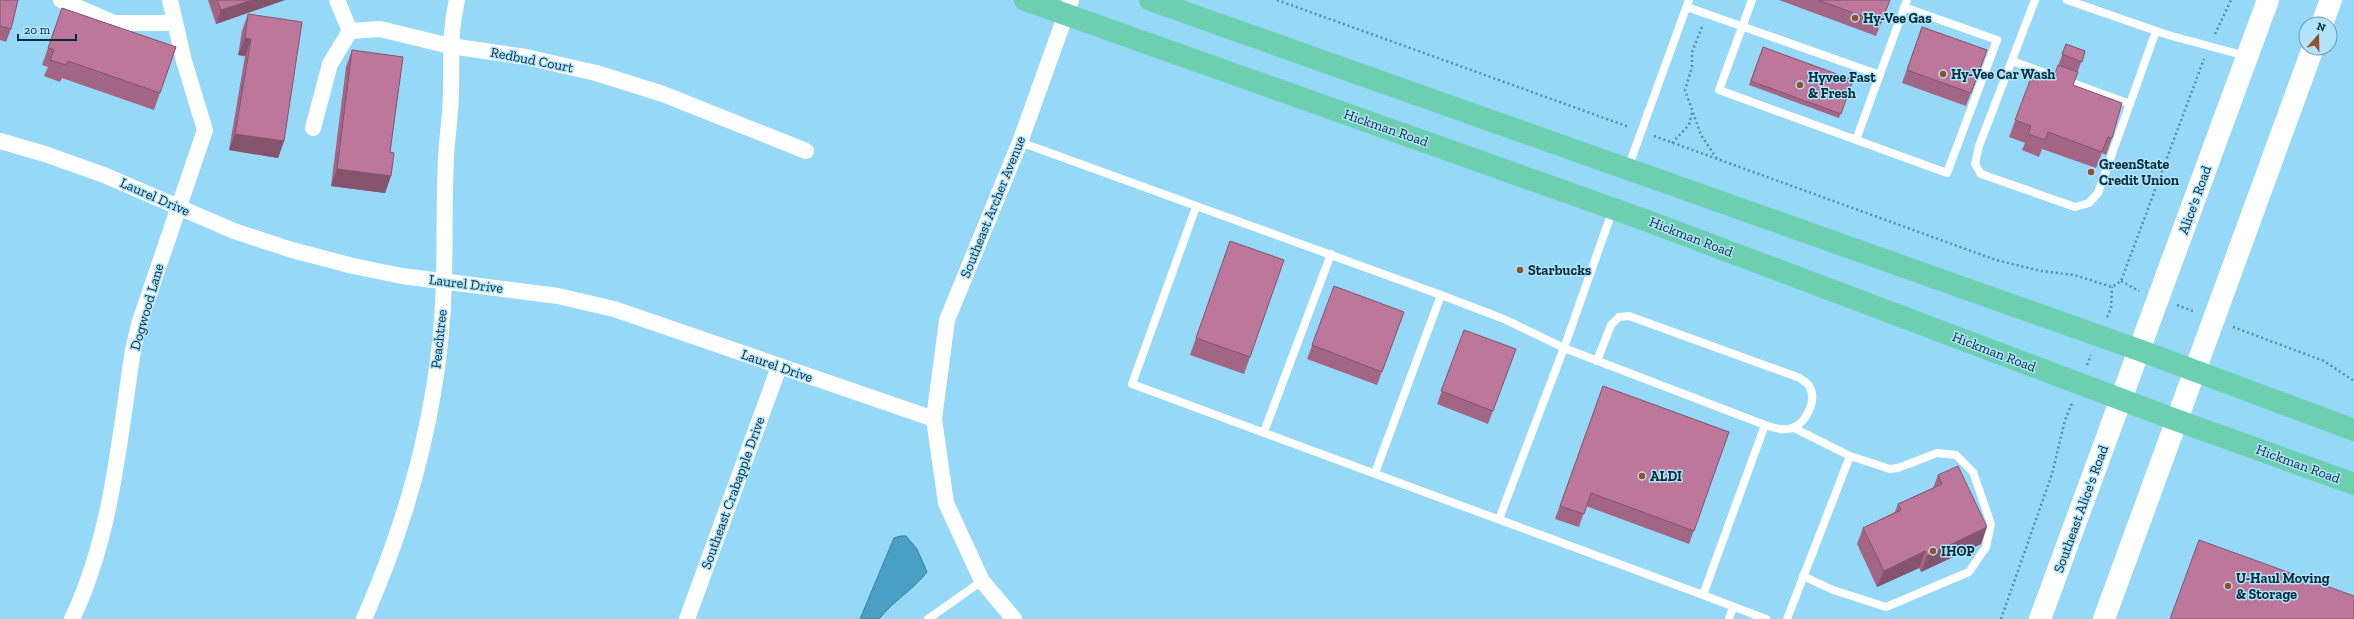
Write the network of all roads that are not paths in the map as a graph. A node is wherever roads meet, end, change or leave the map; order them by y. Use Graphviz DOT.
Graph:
graph roads {
  1 [pos="62,0"];
  2 [pos="170,0"];
  3 [pos="337,0"];
  4 [pos="457,0"];
  5 [pos="1025,0"];
  6 [pos="1150,0"];
  7 [pos="1752,0"];
  8 [pos="2035,0"];
  9 [pos="2067,0"];
  10 [pos="2268,0"];
  11 [pos="2331,0"];
  12 [pos="1688,3"];
  13 [pos="1906,4"];
  14 [pos="1069,7"];
  15 [pos="2325,16"];
  16 [pos="175,23"];
  17 [pos="1742,26"];
  18 [pos="350,31"];
  19 [pos="2156,31"];
  20 [pos="450,46"];
  21 [pos="2310,56"];
  22 [pos="2247,57"];
  23 [pos="2012,60"];
  24 [pos="1880,75"];
  25 [pos="2130,104"];
  26 [pos="313,128"];
  27 [pos="1856,140"];
  28 [pos="0,142"];
  29 [pos="1020,142"];
  30 [pos="806,151"];
  31 [pos="1627,170"];
  32 [pos="1196,207"];
  33 [pos="179,208"];
  34 [pos="1613,209"];
  35 [pos="1331,254"];
  36 [pos="444,282"];
  37 [pos="1441,295"];
  38 [pos="1564,348"];
  39 [pos="2139,350"];
  40 [pos="1597,361"];
  41 [pos="779,367"];
  42 [pos="2194,371"];
  43 [pos="2121,400"];
  44 [pos="934,419"];
  45 [pos="2176,420"];
  46 [pos="1765,426"];
  47 [pos="1794,428"];
  48 [pos="2354,430"];
  49 [pos="1264,432"];
  50 [pos="1850,456"];
  51 [pos="1375,473"];
  52 [pos="2354,484"];
  53 [pos="1499,518"];
  54 [pos="1803,576"];
  55 [pos="982,581"];
  56 [pos="1703,595"];
  57 [pos="1733,607"];
  58 [pos="72,619"];
  59 [pos="364,619"];
  60 [pos="687,619"];
  61 [pos="928,619"];
  62 [pos="1014,619"];
  63 [pos="1729,619"];
  64 [pos="1766,619"];
  65 [pos="1787,619"];
  66 [pos="2040,619"];
  67 [pos="2104,619"];
  1 -- 16 [label="street"];
  2 -- 16 [label="street, Dogwood Lane"];
  3 -- 18 [label="street"];
  4 -- 20 [label="street, Peachtree"];
  5 -- 14 [label="highway, Hickman Road"];
  6 -- 31 [label="highway"];
  7 -- 17 [label="lane"];
  8 -- 23 [label="lane"];
  9 -- 19 [label="lane"];
  10 -- 22 [label="main road, Alice's Road"];
  11 -- 15 [label="main road"];
  12 -- 17 [label="lane"];
  12 -- 31 [label="lane"];
  13 -- 24 [label="lane"];
  13 -- 27 [label="lane"];
  14 -- 29 [label="street, Southeast Archer Avenue"];
  14 -- 34 [label="highway, Hickman Road"];
  16 -- 33 [label="street, Dogwood Lane"];
  17 -- 24 [label="lane"];
  17 -- 27 [label="lane"];
  18 -- 20 [label="street, Redbud Court"];
  18 -- 26 [label="street"];
  19 -- 22 [label="lane"];
  19 -- 25 [label="lane"];
  20 -- 30 [label="street, Redbud Court"];
  20 -- 36 [label="street, Peachtree"];
  21 -- 42 [label="main road"];
  22 -- 39 [label="main road, Alice's Road"];
  23 -- 25 [label="lane"];
  23 -- 25 [label="lane"];
  24 -- 27 [label="lane"];
  28 -- 33 [label="street, Laurel Drive"];
  29 -- 32 [label="lane"];
  29 -- 44 [label="street, Southeast Archer Avenue"];
  31 -- 39 [label="highway"];
  32 -- 35 [label="lane"];
  32 -- 49 [label="lane"];
  33 -- 36 [label="street, Laurel Drive"];
  33 -- 58 [label="street, Dogwood Lane"];
  34 -- 38 [label="lane"];
  34 -- 43 [label="highway, Hickman Road"];
  35 -- 37 [label="lane"];
  35 -- 49 [label="lane"];
  36 -- 41 [label="street, Laurel Drive"];
  36 -- 59 [label="street, Peachtree"];
  37 -- 38 [label="lane"];
  37 -- 51 [label="lane"];
  38 -- 40 [label="lane"];
  38 -- 53 [label="lane"];
  39 -- 42 [label="highway"];
  39 -- 43 [label="main road, Alice's Road"];
  40 -- 46 [label="lane"];
  40 -- 47 [label="lane"];
  41 -- 44 [label="street, Laurel Drive"];
  41 -- 60 [label="street, Southeast Crabapple Drive"];
  42 -- 45 [label="main road"];
  42 -- 48 [label="highway"];
  43 -- 45 [label="highway, Hickman Road"];
  43 -- 66 [label="main road, Southeast Alice's Road"];
  44 -- 55 [label="street, Southeast Archer Avenue"];
  45 -- 52 [label="highway, Hickman Road"];
  45 -- 67 [label="main road"];
  46 -- 47 [label="lane"];
  46 -- 56 [label="lane"];
  47 -- 50 [label="lane"];
  49 -- 51 [label="lane"];
  50 -- 54 [label="lane"];
  50 -- 54 [label="lane"];
  51 -- 53 [label="lane"];
  53 -- 56 [label="lane"];
  54 -- 65 [label="lane"];
  55 -- 61 [label="lane"];
  55 -- 62 [label="street, Southeast Archer Avenue"];
  56 -- 57 [label="lane"];
  57 -- 63 [label="lane"];
  57 -- 64 [label="lane"];
}
